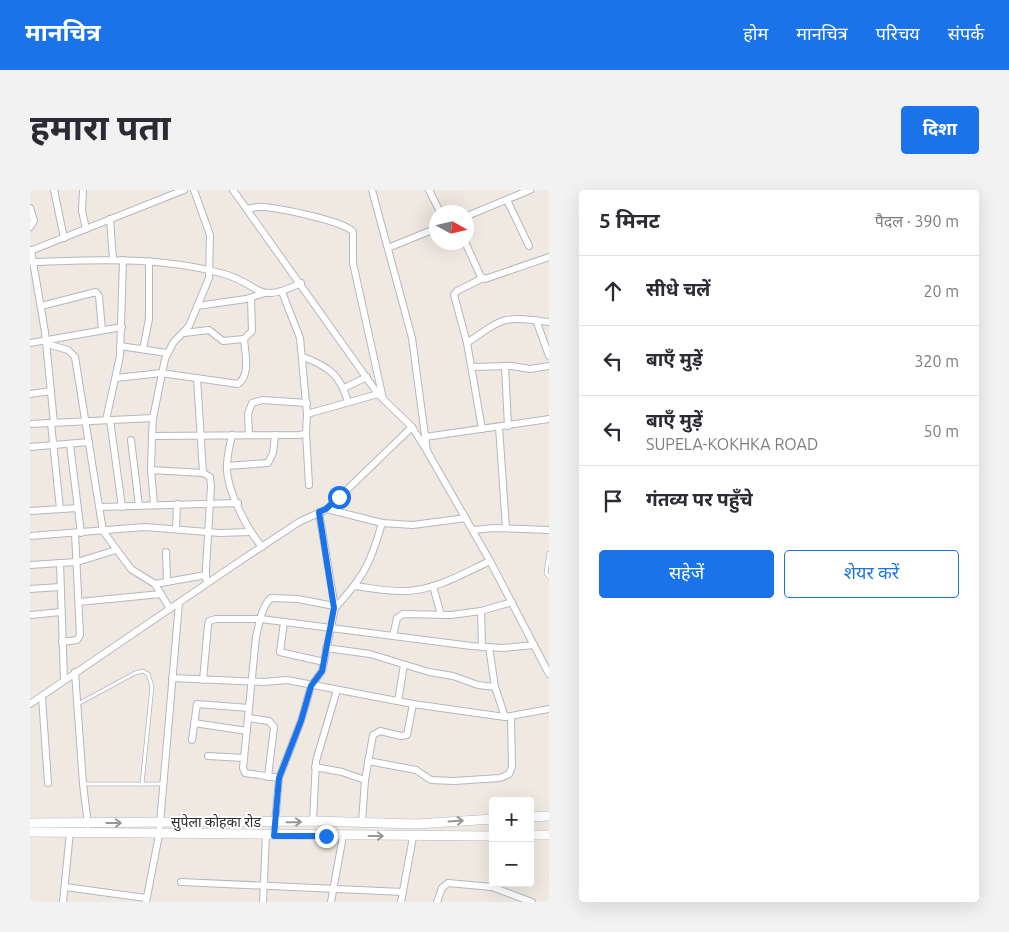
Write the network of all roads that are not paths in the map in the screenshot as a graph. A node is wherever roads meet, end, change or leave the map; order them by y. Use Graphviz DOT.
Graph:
graph roads {
  1 [pos="54,190"];
  2 [pos="83,190"];
  3 [pos="184,190"];
  4 [pos="194,190"];
  5 [pos="233,190"];
  6 [pos="372,190"];
  7 [pos="429,190"];
  8 [pos="530,190"];
  9 [pos="507,200"];
  10 [pos="436,205"];
  11 [pos="30,208"];
  12 [pos="247,210"];
  13 [pos="474,213"];
  14 [pos="110,219"];
  15 [pos="30,227"];
  16 [pos="86,229"];
  17 [pos="429,231"];
  18 [pos="64,238"];
  19 [pos="529,246"];
  20 [pos="388,248"];
  21 [pos="468,250"];
  22 [pos="30,251"];
  23 [pos="549,257"];
  24 [pos="113,260"];
  25 [pos="123,260"];
  26 [pos="149,261"];
  27 [pos="33,262"];
  28 [pos="209,272"];
  29 [pos="483,278"];
  30 [pos="301,283"];
  31 [pos="38,289"];
  32 [pos="30,291"];
  33 [pos="282,292"];
  34 [pos="265,293"];
  35 [pos="251,298"];
  36 [pos="41,306"];
  37 [pos="197,306"];
  38 [pos="536,320"];
  39 [pos="549,322"];
  40 [pos="122,327"];
  41 [pos="102,330"];
  42 [pos="184,333"];
  43 [pos="244,339"];
  44 [pos="30,342"];
  45 [pos="46,342"];
  46 [pos="467,343"];
  47 [pos="120,346"];
  48 [pos="143,349"];
  49 [pos="168,352"];
  50 [pos="549,356"];
  51 [pos="303,357"];
  52 [pos="505,366"];
  53 [pos="549,366"];
  54 [pos="472,368"];
  55 [pos="161,373"];
  56 [pos="367,377"];
  57 [pos="116,378"];
  58 [pos="197,378"];
  59 [pos="344,388"];
  60 [pos="51,391"];
  61 [pos="30,394"];
  62 [pos="378,394"];
  63 [pos="348,402"];
  64 [pos="384,402"];
  65 [pos="306,403"];
  66 [pos="307,414"];
  67 [pos="153,418"];
  68 [pos="108,420"];
  69 [pos="549,420"];
  70 [pos="86,421"];
  71 [pos="52,423"];
  72 [pos="30,424"];
  73 [pos="508,426"];
  74 [pos="412,427"];
  75 [pos="499,427"];
  76 [pos="482,429"];
  77 [pos="306,432"];
  78 [pos="232,435"];
  79 [pos="249,435"];
  80 [pos="274,435"];
  81 [pos="152,436"];
  82 [pos="200,436"];
  83 [pos="425,437"];
  84 [pos="131,440"];
  85 [pos="89,442"];
  86 [pos="70,445"];
  87 [pos="53,446"];
  88 [pos="30,447"];
  89 [pos="427,451"];
  90 [pos="227,466"];
  91 [pos="151,470"];
  92 [pos="203,473"];
  93 [pos="309,484"];
  94 [pos="238,503"];
  95 [pos="177,504"];
  96 [pos="154,505"];
  97 [pos="210,505"];
  98 [pos="122,506"];
  99 [pos="139,506"];
  100 [pos="78,508"];
  101 [pos="100,508"];
  102 [pos="60,509"];
  103 [pos="326,509"];
  104 [pos="30,511"];
  105 [pos="319,512"];
  106 [pos="466,518"];
  107 [pos="382,523"];
  108 [pos="506,528"];
  109 [pos="176,529"];
  110 [pos="473,530"];
  111 [pos="549,530"];
  112 [pos="103,531"];
  113 [pos="209,532"];
  114 [pos="250,532"];
  115 [pos="78,533"];
  116 [pos="30,536"];
  117 [pos="262,546"];
  118 [pos="116,550"];
  119 [pos="166,552"];
  120 [pos="549,553"];
  121 [pos="490,561"];
  122 [pos="77,562"];
  123 [pos="60,563"];
  124 [pos="30,565"];
  125 [pos="206,575"];
  126 [pos="549,577"];
  127 [pos="167,582"];
  128 [pos="209,582"];
  129 [pos="156,584"];
  130 [pos="60,586"];
  131 [pos="355,586"];
  132 [pos="433,586"];
  133 [pos="30,589"];
  134 [pos="161,594"];
  135 [pos="79,602"];
  136 [pos="512,602"];
  137 [pos="179,603"];
  138 [pos="334,607"];
  139 [pos="170,609"];
  140 [pos="481,611"];
  141 [pos="61,612"];
  142 [pos="30,615"];
  143 [pos="441,615"];
  144 [pos="261,619"];
  145 [pos="284,622"];
  146 [pos="330,629"];
  147 [pos="393,636"];
  148 [pos="62,642"];
  149 [pos="534,645"];
  150 [pos="485,647"];
  151 [pos="326,648"];
  152 [pos="324,662"];
  153 [pos="404,664"];
  154 [pos="76,672"];
  155 [pos="549,674"];
  156 [pos="172,678"];
  157 [pos="64,680"];
  158 [pos="203,680"];
  159 [pos="252,682"];
  160 [pos="311,686"];
  161 [pos="495,687"];
  162 [pos="337,690"];
  163 [pos="36,700"];
  164 [pos="398,701"];
  165 [pos="78,704"];
  166 [pos="414,704"];
  167 [pos="249,708"];
  168 [pos="549,709"];
  169 [pos="508,716"];
  170 [pos="248,718"];
  171 [pos="194,722"];
  172 [pos="247,730"];
  173 [pos="192,740"];
  174 [pos="208,756"];
  175 [pos="244,758"];
  176 [pos="368,761"];
  177 [pos="315,767"];
  178 [pos="268,777"];
  179 [pos="279,778"];
  180 [pos="365,780"];
  181 [pos="48,783"];
  182 [pos="82,784"];
  183 [pos="142,784"];
  184 [pos="163,784"];
  185 [pos="549,816"];
  186 [pos="534,817"];
  187 [pos="489,819"];
  188 [pos="313,821"];
  189 [pos="88,822"];
  190 [pos="275,822"];
  191 [pos="362,822"];
  192 [pos="30,823"];
  193 [pos="160,823"];
  194 [pos="30,832"];
  195 [pos="70,832"];
  196 [pos="88,834"];
  197 [pos="159,835"];
  198 [pos="270,835"];
  199 [pos="549,835"];
  200 [pos="343,836"];
  201 [pos="489,836"];
  202 [pos="534,836"];
  203 [pos="413,837"];
  204 [pos="181,882"];
  205 [pos="264,885"];
  206 [pos="65,887"];
  207 [pos="334,888"];
  208 [pos="403,892"];
  209 [pos="146,900"];
  210 [pos="63,902"];
  211 [pos="262,902"];
  212 [pos="331,902"];
  213 [pos="401,902"];
  214 [pos="437,902"];
  215 [pos="532,902"];
  1 -- 18 [label="street"];
  2 -- 16 [label="street"];
  3 -- 14 [label="street"];
  4 -- 28 [label="street"];
  5 -- 12 [label="street"];
  6 -- 20 [label="street"];
  7 -- 10 [label="street"];
  8 -- 9 [label="street"];
  9 -- 13 [label="street"];
  9 -- 19 [label="street"];
  11 -- 15 [label="street"];
  12 -- 30 [label="street"];
  12 -- 64 [label="street"];
  14 -- 16 [label="street"];
  14 -- 24 [label="street"];
  16 -- 18 [label="street"];
  17 -- 20 [label="street"];
  18 -- 22 [label="street"];
  20 -- 83 [label="street"];
  21 -- 29 [label="street"];
  22 -- 27 [label="street"];
  23 -- 29 [label="street"];
  24 -- 25 [label="street"];
  24 -- 27 [label="street"];
  25 -- 26 [label="street"];
  25 -- 40 [label="street"];
  26 -- 28 [label="street"];
  26 -- 48 [label="street"];
  27 -- 31 [label="street"];
  28 -- 34 [label="street"];
  28 -- 37 [label="street"];
  29 -- 46 [label="street"];
  30 -- 33 [label="street"];
  30 -- 56 [label="street"];
  31 -- 32 [label="street"];
  31 -- 36 [label="street"];
  33 -- 34 [label="street"];
  33 -- 51 [label="street"];
  34 -- 35 [label="street"];
  35 -- 37 [label="street"];
  35 -- 43 [label="street"];
  36 -- 41 [label="street"];
  36 -- 45 [label="street"];
  37 -- 42 [label="street"];
  38 -- 39 [label="street"];
  38 -- 46 [label="street"];
  38 -- 50 [label="street"];
  40 -- 41 [label="street"];
  40 -- 47 [label="street"];
  41 -- 45 [label="street"];
  42 -- 43 [label="street"];
  42 -- 49 [label="street"];
  43 -- 58 [label="street"];
  44 -- 45 [label="street"];
  45 -- 60 [label="street"];
  45 -- 70 [label="street"];
  46 -- 54 [label="street"];
  47 -- 48 [label="street"];
  47 -- 57 [label="street"];
  48 -- 49 [label="street"];
  49 -- 55 [label="street"];
  51 -- 59 [label="street"];
  51 -- 65 [label="street"];
  52 -- 53 [label="street"];
  52 -- 54 [label="street"];
  52 -- 73 [label="street"];
  54 -- 76 [label="street"];
  55 -- 57 [label="street"];
  55 -- 58 [label="street"];
  55 -- 67 [label="street"];
  56 -- 59 [label="street"];
  56 -- 62 [label="street"];
  57 -- 68 [label="street"];
  58 -- 82 [label="street"];
  59 -- 63 [label="street"];
  60 -- 61 [label="street"];
  60 -- 71 [label="street"];
  62 -- 63 [label="street"];
  62 -- 64 [label="street"];
  63 -- 66 [label="street"];
  64 -- 74 [label="street"];
  65 -- 66 [label="street"];
  65 -- 79 [label="street"];
  66 -- 77 [label="street"];
  67 -- 68 [label="street"];
  67 -- 81 [label="street"];
  68 -- 70 [label="street"];
  68 -- 98 [label="street"];
  69 -- 73 [label="street"];
  70 -- 71 [label="street"];
  70 -- 85 [label="street"];
  71 -- 72 [label="street"];
  71 -- 87 [label="street"];
  73 -- 75 [label="street"];
  74 -- 89 [label="street"];
  74 -- 103 [label="street"];
  75 -- 76 [label="street"];
  75 -- 108 [label="street"];
  76 -- 83 [label="street"];
  77 -- 80 [label="street"];
  77 -- 93 [label="street"];
  78 -- 79 [label="street"];
  78 -- 82 [label="street"];
  78 -- 90 [label="street"];
  79 -- 80 [label="street"];
  80 -- 90 [label="street"];
  81 -- 82 [label="street"];
  81 -- 91 [label="street"];
  82 -- 92 [label="street"];
  83 -- 89 [label="street"];
  84 -- 99 [label="street"];
  85 -- 86 [label="street"];
  85 -- 101 [label="street"];
  86 -- 87 [label="street"];
  86 -- 100 [label="street"];
  87 -- 88 [label="street"];
  87 -- 102 [label="street"];
  89 -- 106 [label="street"];
  90 -- 94 [label="street"];
  91 -- 92 [label="street"];
  91 -- 96 [label="street"];
  92 -- 97 [label="street"];
  94 -- 97 [label="street"];
  94 -- 114 [label="street"];
  95 -- 96 [label="street"];
  95 -- 97 [label="street"];
  95 -- 109 [label="street"];
  96 -- 99 [label="street"];
  97 -- 113 [label="street"];
  98 -- 99 [label="street"];
  98 -- 101 [label="street"];
  100 -- 102 [label="street"];
  100 -- 115 [label="street"];
  101 -- 112 [label="street"];
  102 -- 104 [label="street"];
  103 -- 105 [label="street"];
  103 -- 107 [label="street"];
  105 -- 117 [label="street"];
  105 -- 138 [label="street"];
  106 -- 107 [label="street"];
  106 -- 110 [label="street"];
  107 -- 131 [label="street"];
  108 -- 110 [label="street"];
  108 -- 111 [label="street"];
  109 -- 112 [label="street"];
  109 -- 113 [label="street"];
  110 -- 121 [label="street"];
  112 -- 115 [label="street"];
  112 -- 118 [label="street"];
  113 -- 114 [label="street"];
  113 -- 125 [label="street"];
  114 -- 117 [label="street"];
  115 -- 116 [label="street"];
  115 -- 122 [label="street"];
  117 -- 128 [label="street"];
  118 -- 122 [label="street"];
  118 -- 129 [label="street"];
  119 -- 127 [label="street"];
  120 -- 126 [label="lane"];
  121 -- 132 [label="street"];
  121 -- 136 [label="street"];
  122 -- 123 [label="street"];
  122 -- 135 [label="street"];
  123 -- 124 [label="street"];
  123 -- 130 [label="street"];
  125 -- 127 [label="street"];
  125 -- 128 [label="street"];
  127 -- 129 [label="street"];
  128 -- 137 [label="street"];
  129 -- 134 [label="street"];
  130 -- 133 [label="street"];
  130 -- 141 [label="street"];
  131 -- 132 [label="street"];
  131 -- 138 [label="street"];
  132 -- 143 [label="street"];
  134 -- 135 [label="street"];
  134 -- 139 [label="street"];
  135 -- 148 [label="street"];
  136 -- 140 [label="street"];
  136 -- 149 [label="street"];
  137 -- 139 [label="street"];
  137 -- 156 [label="street"];
  138 -- 144 [label="street"];
  138 -- 146 [label="street"];
  139 -- 154 [label="street"];
  140 -- 143 [label="street"];
  140 -- 150 [label="street"];
  141 -- 142 [label="street"];
  141 -- 148 [label="street"];
  143 -- 147 [label="street"];
  144 -- 145 [label="street"];
  144 -- 158 [label="street"];
  144 -- 159 [label="street"];
  145 -- 146 [label="street"];
  145 -- 152 [label="street"];
  146 -- 147 [label="street"];
  146 -- 151 [label="street"];
  147 -- 150 [label="street"];
  148 -- 157 [label="street"];
  149 -- 150 [label="street"];
  149 -- 155 [label="street"];
  150 -- 161 [label="street"];
  151 -- 152 [label="street"];
  151 -- 153 [label="street"];
  152 -- 160 [label="street"];
  153 -- 161 [label="street"];
  153 -- 164 [label="street"];
  154 -- 157 [label="street"];
  154 -- 165 [label="street"];
  156 -- 158 [label="street"];
  156 -- 184 [label="street"];
  157 -- 163 [label="street"];
  158 -- 159 [label="street"];
  159 -- 160 [label="street"];
  159 -- 167 [label="street"];
  160 -- 162 [label="street"];
  160 -- 179 [label="street"];
  161 -- 169 [label="street"];
  162 -- 164 [label="street"];
  162 -- 177 [label="street"];
  163 -- 181 [label="street"];
  164 -- 166 [label="street"];
  165 -- 182 [label="street"];
  165 -- 183 [label="lane"];
  166 -- 169 [label="street"];
  166 -- 176 [label="street"];
  167 -- 170 [label="street"];
  167 -- 171 [label="street"];
  168 -- 169 [label="street"];
  169 -- 176 [label="street"];
  170 -- 172 [label="street"];
  170 -- 178 [label="street"];
  171 -- 172 [label="street"];
  171 -- 173 [label="street"];
  172 -- 175 [label="street"];
  174 -- 175 [label="street"];
  175 -- 178 [label="street"];
  176 -- 180 [label="street"];
  177 -- 180 [label="street"];
  177 -- 188 [label="street"];
  178 -- 179 [label="street"];
  179 -- 190 [label="street"];
  180 -- 191 [label="street"];
  182 -- 183 [label="lane"];
  182 -- 189 [label="street"];
  183 -- 184 [label="lane"];
  184 -- 193 [label="street"];
  185 -- 186 [label="street"];
  191 -- 187 [label="street, सुपेला कोहका रोड, one-way"];
  190 -- 188 [label="street, सुपेला कोहका रोड, one-way"];
  188 -- 191 [label="street, सुपेला कोहका रोड"];
  189 -- 192 [label="street, सुपेला कोहका रोड"];
  189 -- 193 [label="street, सुपेला कोहका रोड, one-way"];
  189 -- 196 [label="street"];
  190 -- 193 [label="street, सुपेला कोहका रोड"];
  190 -- 198 [label="street"];
  193 -- 197 [label="street"];
  194 -- 195 [label="street"];
  195 -- 196 [label="street"];
  195 -- 206 [label="street"];
  196 -- 197 [label="street"];
  197 -- 198 [label="street"];
  197 -- 209 [label="street"];
  198 -- 200 [label="street"];
  198 -- 205 [label="street"];
  199 -- 202 [label="street"];
  200 -- 203 [label="street, one-way"];
  200 -- 207 [label="street"];
  201 -- 203 [label="street"];
  203 -- 208 [label="street"];
  204 -- 205 [label="street"];
  205 -- 207 [label="street"];
  205 -- 211 [label="street"];
  206 -- 209 [label="street"];
  206 -- 210 [label="street"];
  207 -- 208 [label="street"];
  207 -- 212 [label="street"];
  208 -- 213 [label="street"];
  214 -- 215 [label="street"];
}
